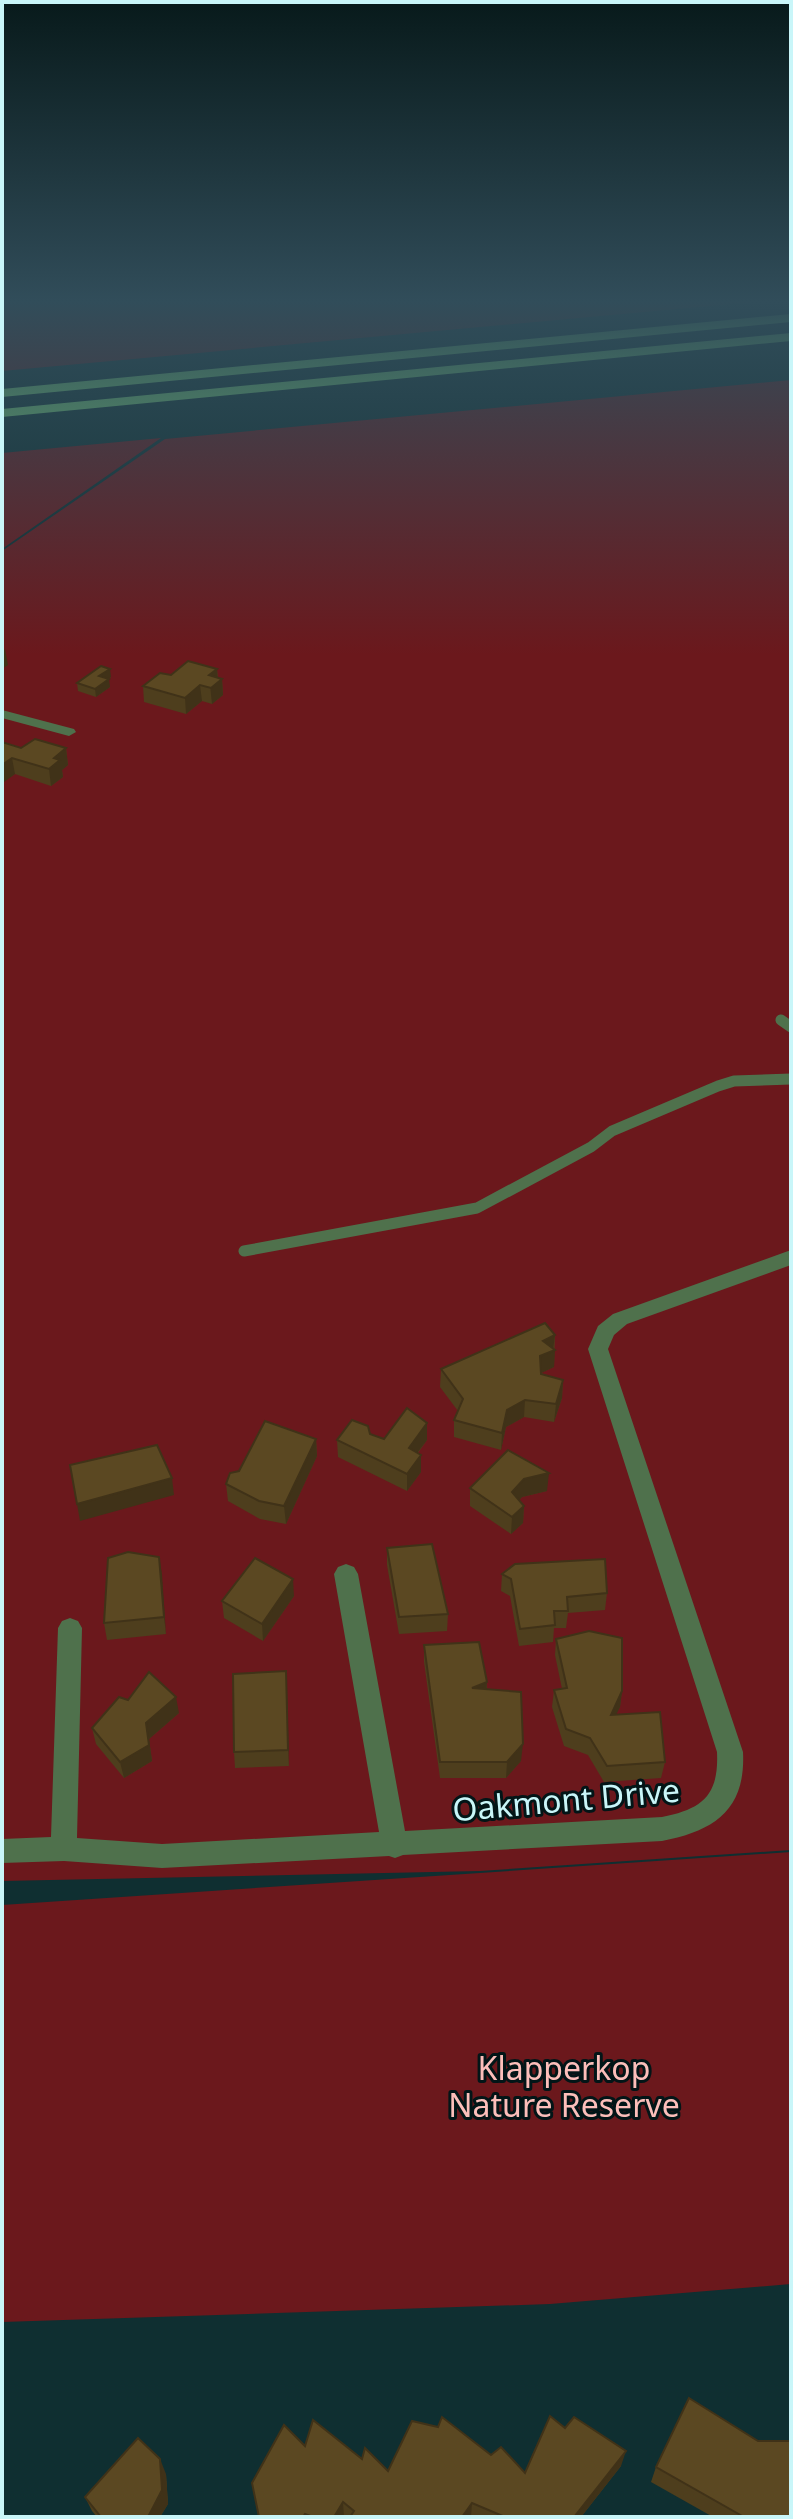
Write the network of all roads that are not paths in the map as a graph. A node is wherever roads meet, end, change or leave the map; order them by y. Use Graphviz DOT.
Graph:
graph roads {
  1 [pos="2,714"];
  2 [pos="69,732"];
  3 [pos="781,1020"];
  4 [pos="791,1027"];
  5 [pos="791,1079"];
  6 [pos="244,1251"];
  7 [pos="791,1257"];
  8 [pos="346,1574"];
  9 [pos="70,1628"];
  10 [pos="395,1846"];
  11 [pos="64,1849"];
  12 [pos="2,1851"];
  1 -- 2 [label="street"];
  3 -- 4 [label="lane"];
  5 -- 6 [label="lane"];
  7 -- 10 [label="street, Oakmont Drive"];
  8 -- 10 [label="street"];
  9 -- 11 [label="street"];
  10 -- 11 [label="street, Oakmont Drive"];
  11 -- 12 [label="street, Oakmont Drive"];
}
